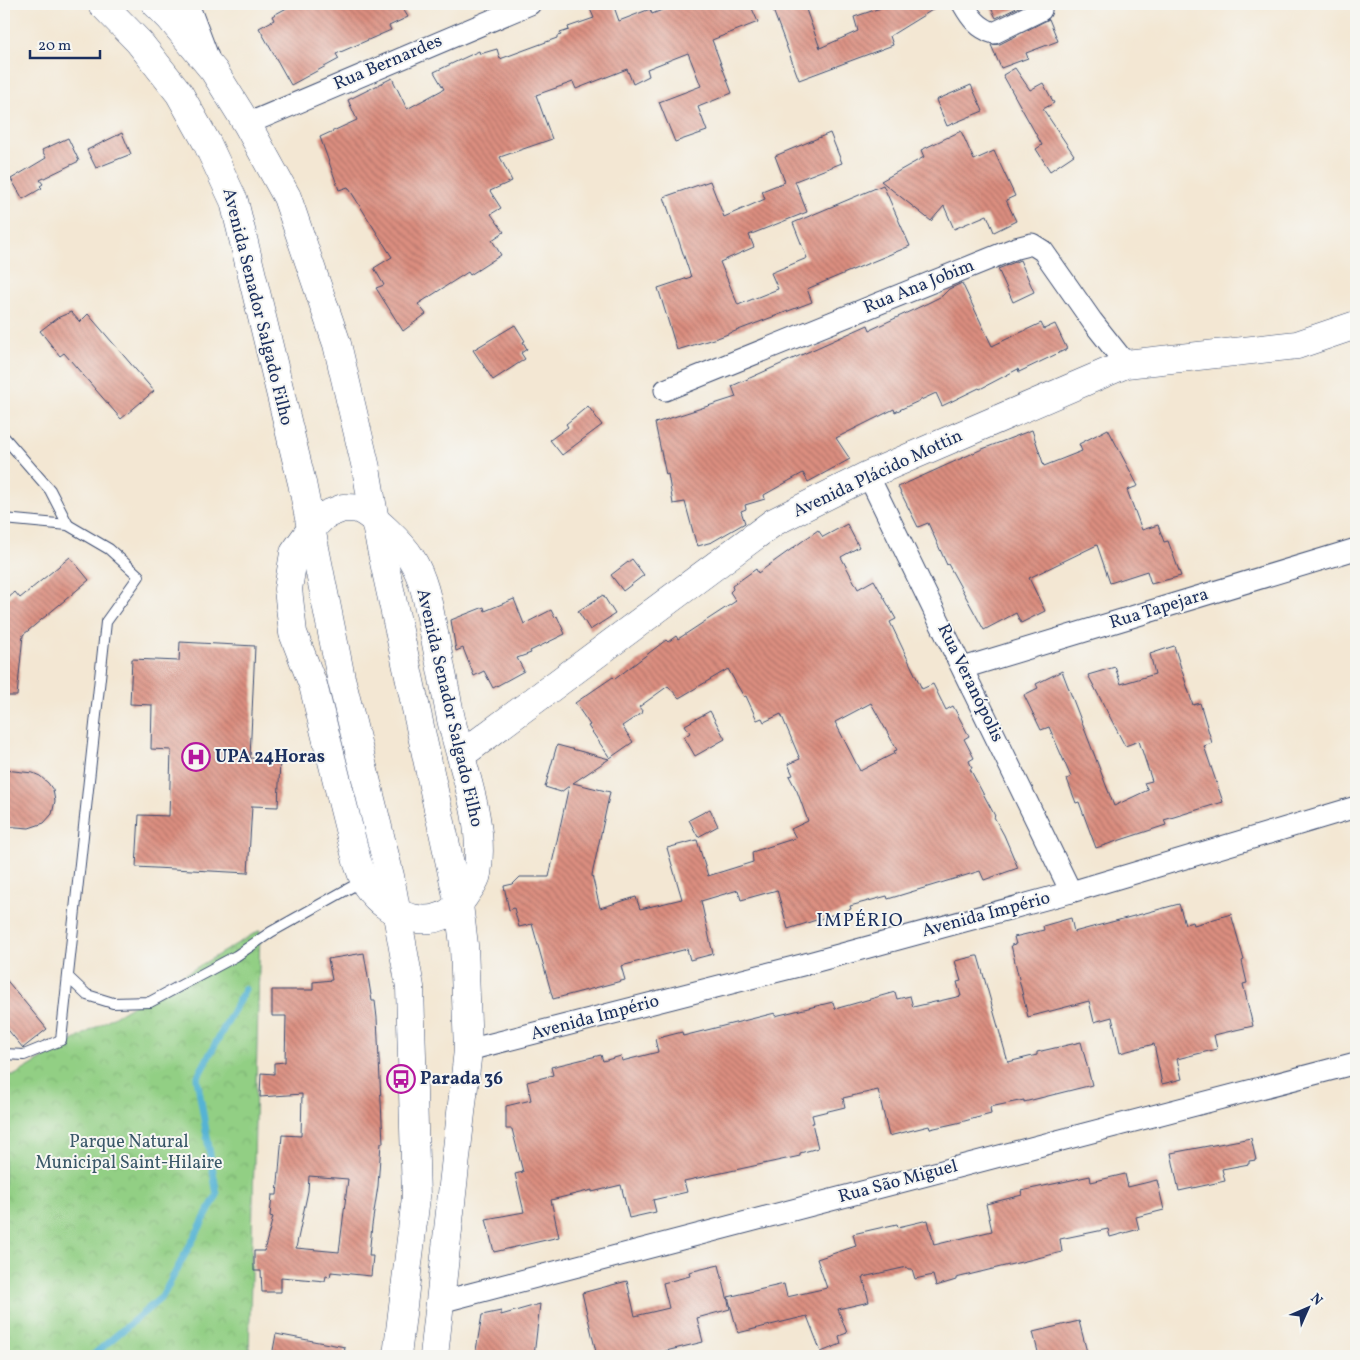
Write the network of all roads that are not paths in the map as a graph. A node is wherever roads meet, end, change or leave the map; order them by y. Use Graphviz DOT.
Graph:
graph roads {
  1 [pos="102,4"];
  2 [pos="156,4"];
  3 [pos="188,4"];
  4 [pos="530,4"];
  5 [pos="963,4"];
  6 [pos="1041,10"];
  7 [pos="214,71"];
  8 [pos="247,124"];
  9 [pos="1356,325"];
  10 [pos="1126,364"];
  11 [pos="666,390"];
  12 [pos="4,436"];
  13 [pos="9,449"];
  14 [pos="868,475"];
  15 [pos="4,519"];
  16 [pos="375,521"];
  17 [pos="68,525"];
  18 [pos="311,528"];
  19 [pos="1356,549"];
  20 [pos="963,668"];
  21 [pos="461,755"];
  22 [pos="1356,807"];
  23 [pos="365,880"];
  24 [pos="1071,892"];
  25 [pos="459,905"];
  26 [pos="397,914"];
  27 [pos="68,977"];
  28 [pos="468,1050"];
  29 [pos="4,1054"];
  30 [pos="1356,1063"];
  31 [pos="440,1302"];
  32 [pos="397,1356"];
  33 [pos="434,1356"];
  1 -- 18 [label="main road, Avenida Senador Salgado Filho"];
  2 -- 7 [label="main road, Avenida Senador Salgado Filho"];
  3 -- 7 [label="street"];
  4 -- 8 [label="street, Rua Bernardes"];
  5 -- 6 [label="street"];
  7 -- 8 [label="main road, Avenida Senador Salgado Filho"];
  8 -- 16 [label="main road, Avenida Senador Salgado Filho"];
  9 -- 10 [label="main road, Avenida Plácido Mottin"];
  10 -- 11 [label="street, Rua Ana Jobim"];
  10 -- 14 [label="main road, Avenida Plácido Mottin"];
  12 -- 13 [label="lane"];
  13 -- 17 [label="lane"];
  14 -- 20 [label="street, Rua Veranópolis"];
  14 -- 21 [label="main road, Avenida Plácido Mottin"];
  15 -- 17 [label="lane"];
  16 -- 18 [label="main road, Avenida Senador Salgado Filho"];
  16 -- 21 [label="main road, Avenida Senador Salgado Filho"];
  16 -- 25 [label="main road, Avenida Senador Salgado Filho"];
  17 -- 27 [label="lane"];
  18 -- 23 [label="main road, Avenida Senador Salgado Filho"];
  18 -- 26 [label="main road, Avenida Senador Salgado Filho"];
  19 -- 20 [label="street, Rua Tapejara"];
  20 -- 24 [label="street, Rua Veranópolis"];
  21 -- 25 [label="main road, Avenida Senador Salgado Filho"];
  22 -- 24 [label="street, Avenida Império"];
  23 -- 26 [label="main road, Avenida Senador Salgado Filho"];
  23 -- 27 [label="lane"];
  24 -- 28 [label="street, Avenida Império"];
  25 -- 26 [label="main road, Avenida Senador Salgado Filho"];
  25 -- 28 [label="main road, Avenida Senador Salgado Filho"];
  26 -- 32 [label="main road, Avenida Senador Salgado Filho"];
  27 -- 29 [label="lane"];
  28 -- 31 [label="main road, Avenida Senador Salgado Filho"];
  30 -- 31 [label="street, Rua São Miguel"];
  31 -- 33 [label="main road, Avenida Senador Salgado Filho"];
}
